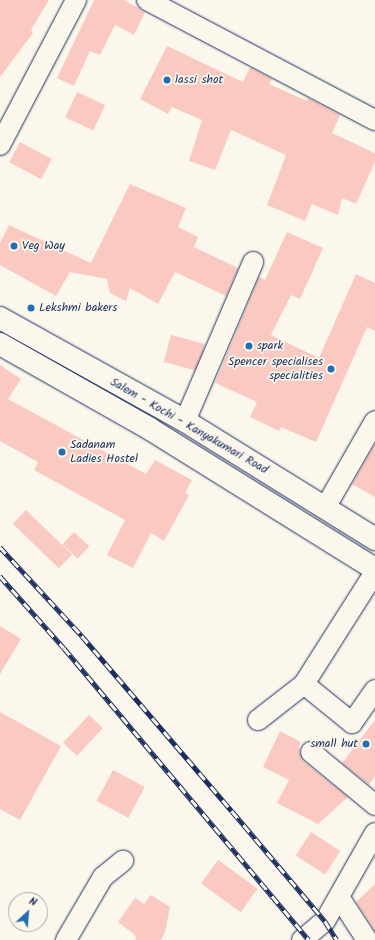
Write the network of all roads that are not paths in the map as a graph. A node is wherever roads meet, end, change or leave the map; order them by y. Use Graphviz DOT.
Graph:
graph roads {
  1 [pos="76,0"];
  2 [pos="147,0"];
  3 [pos="375,120"];
  4 [pos="0,145"];
  5 [pos="253,262"];
  6 [pos="0,318"];
  7 [pos="0,344"];
  8 [pos="375,421"];
  9 [pos="184,422"];
  10 [pos="325,508"];
  11 [pos="375,538"];
  12 [pos="375,571"];
  13 [pos="304,684"];
  14 [pos="372,699"];
  15 [pos="258,720"];
  16 [pos="311,752"];
  17 [pos="375,805"];
  18 [pos="375,833"];
  19 [pos="123,861"];
  20 [pos="338,897"];
  21 [pos="66,940"];
  22 [pos="302,940"];
  23 [pos="367,940"];
  1 -- 4 [label="street"];
  2 -- 3 [label="street"];
  5 -- 9 [label="street"];
  6 -- 9 [label="main road, Salem - Kochi - Kanyakumari Road"];
  7 -- 12 [label="main road"];
  8 -- 10 [label="street"];
  9 -- 10 [label="main road, Salem - Kochi - Kanyakumari Road"];
  10 -- 11 [label="main road, Salem - Kochi - Kanyakumari Road"];
  12 -- 13 [label="street"];
  13 -- 14 [label="street"];
  13 -- 15 [label="street"];
  16 -- 17 [label="street"];
  18 -- 20 [label="street"];
  19 -- 21 [label="street"];
  20 -- 22 [label="street"];
  20 -- 23 [label="street"];
}
